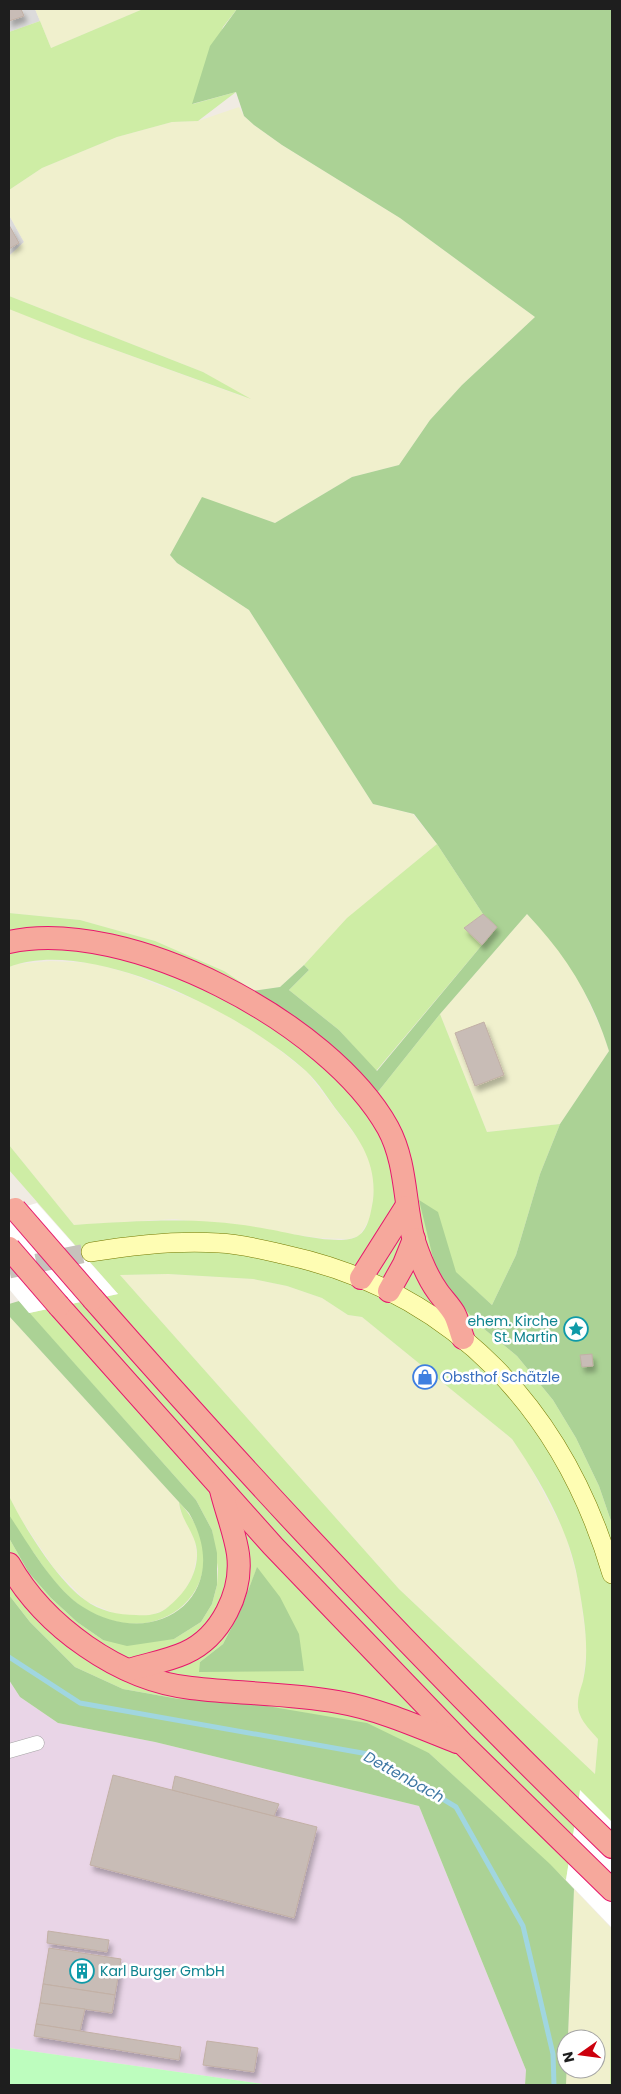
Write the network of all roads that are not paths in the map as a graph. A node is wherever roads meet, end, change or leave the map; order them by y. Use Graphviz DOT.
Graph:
graph roads {
  1 [pos="9,942"];
  2 [pos="12,1206"];
  3 [pos="406,1207"];
  4 [pos="414,1239"];
  5 [pos="9,1248"];
  6 [pos="91,1252"];
  7 [pos="361,1278"];
  8 [pos="389,1291"];
  9 [pos="462,1338"];
  10 [pos="220,1487"];
  11 [pos="9,1564"];
  12 [pos="612,1574"];
  13 [pos="130,1670"];
  14 [pos="37,1743"];
  15 [pos="463,1744"];
  16 [pos="9,1751"];
  17 [pos="612,1847"];
  18 [pos="612,1890"];
  1 -- 3 [label="highway"];
  2 -- 17 [label="highway, bridge"];
  3 -- 4 [label="highway"];
  3 -- 7 [label="highway"];
  4 -- 8 [label="highway"];
  4 -- 9 [label="highway"];
  5 -- 10 [label="highway, bridge"];
  6 -- 7 [label="main road"];
  7 -- 8 [label="main road"];
  8 -- 9 [label="main road"];
  9 -- 12 [label="main road"];
  10 -- 13 [label="highway"];
  10 -- 15 [label="highway"];
  11 -- 13 [label="highway"];
  13 -- 15 [label="highway"];
  14 -- 16 [label="street"];
  15 -- 18 [label="highway"];
}
